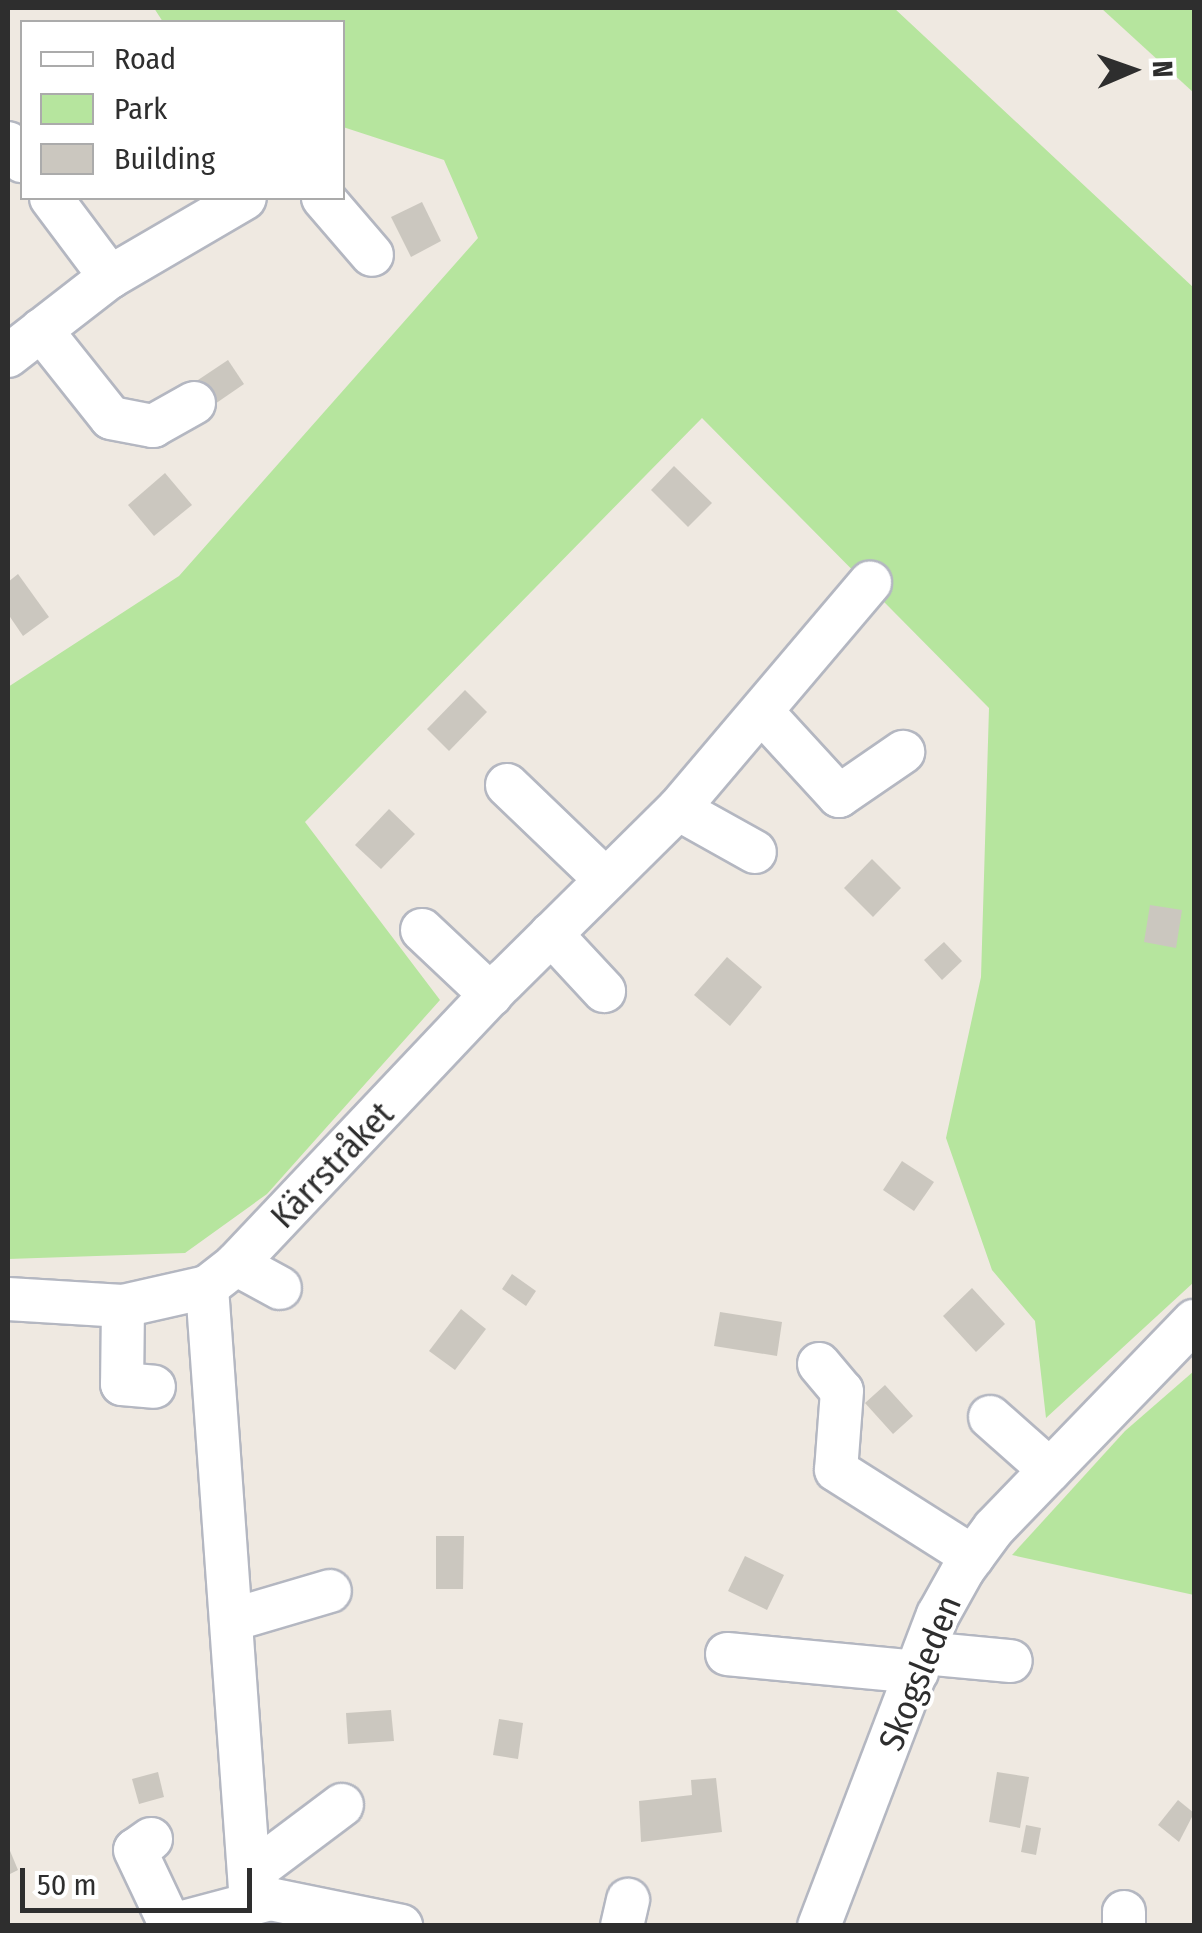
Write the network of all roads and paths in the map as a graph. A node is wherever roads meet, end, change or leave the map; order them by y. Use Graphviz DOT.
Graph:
graph roads {
  1 [pos="52,200"];
  2 [pos="242,200"];
  3 [pos="324,200"];
  4 [pos="372,255"];
  5 [pos="110,277"];
  6 [pos="41,330"];
  7 [pos="8,356"];
  8 [pos="194,403"];
  9 [pos="870,583"];
  10 [pos="762,712"];
  11 [pos="902,752"];
  12 [pos="507,785"];
  13 [pos="678,809"];
  14 [pos="755,852"];
  15 [pos="606,880"];
  16 [pos="422,930"];
  17 [pos="551,934"];
  18 [pos="604,991"];
  19 [pos="491,995"];
  20 [pos="222,1276"];
  21 [pos="280,1288"];
  22 [pos="8,1299"];
  23 [pos="123,1306"];
  24 [pos="1194,1321"];
  25 [pos="819,1364"];
  26 [pos="154,1387"];
  27 [pos="990,1417"];
  28 [pos="1050,1470"];
  29 [pos="973,1557"];
  30 [pos="330,1591"];
  31 [pos="232,1620"];
  32 [pos="726,1654"];
  33 [pos="1011,1661"];
  34 [pos="921,1662"];
  35 [pos="342,1804"];
  36 [pos="151,1839"];
  37 [pos="251,1889"];
  38 [pos="169,1925"];
  39 [pos="402,1926"];
  40 [pos="819,1926"];
  1 -- 5 [label="street"];
  2 -- 5 [label="street"];
  3 -- 4 [label="street"];
  5 -- 6 [label="street"];
  6 -- 7 [label="street"];
  6 -- 8 [label="street"];
  9 -- 10 [label="street, Kärrstråket"];
  10 -- 11 [label="street"];
  10 -- 13 [label="street, Kärrstråket"];
  12 -- 15 [label="street"];
  13 -- 14 [label="street"];
  13 -- 15 [label="street, Kärrstråket"];
  15 -- 17 [label="street, Kärrstråket"];
  16 -- 19 [label="street"];
  17 -- 18 [label="street"];
  17 -- 19 [label="street, Kärrstråket"];
  19 -- 20 [label="street, Kärrstråket"];
  20 -- 21 [label="street"];
  20 -- 23 [label="street"];
  20 -- 31 [label="street"];
  22 -- 23 [label="street"];
  23 -- 26 [label="street"];
  24 -- 28 [label="street, Skogsleden"];
  25 -- 29 [label="street"];
  27 -- 28 [label="street"];
  28 -- 29 [label="street, Skogsleden"];
  29 -- 34 [label="street, Skogsleden"];
  30 -- 31 [label="street"];
  31 -- 37 [label="street"];
  32 -- 34 [label="street"];
  33 -- 34 [label="street"];
  34 -- 40 [label="street, Skogsleden"];
  35 -- 37 [label="street"];
  36 -- 38 [label="street"];
  37 -- 38 [label="street"];
  37 -- 39 [label="street"];
}
